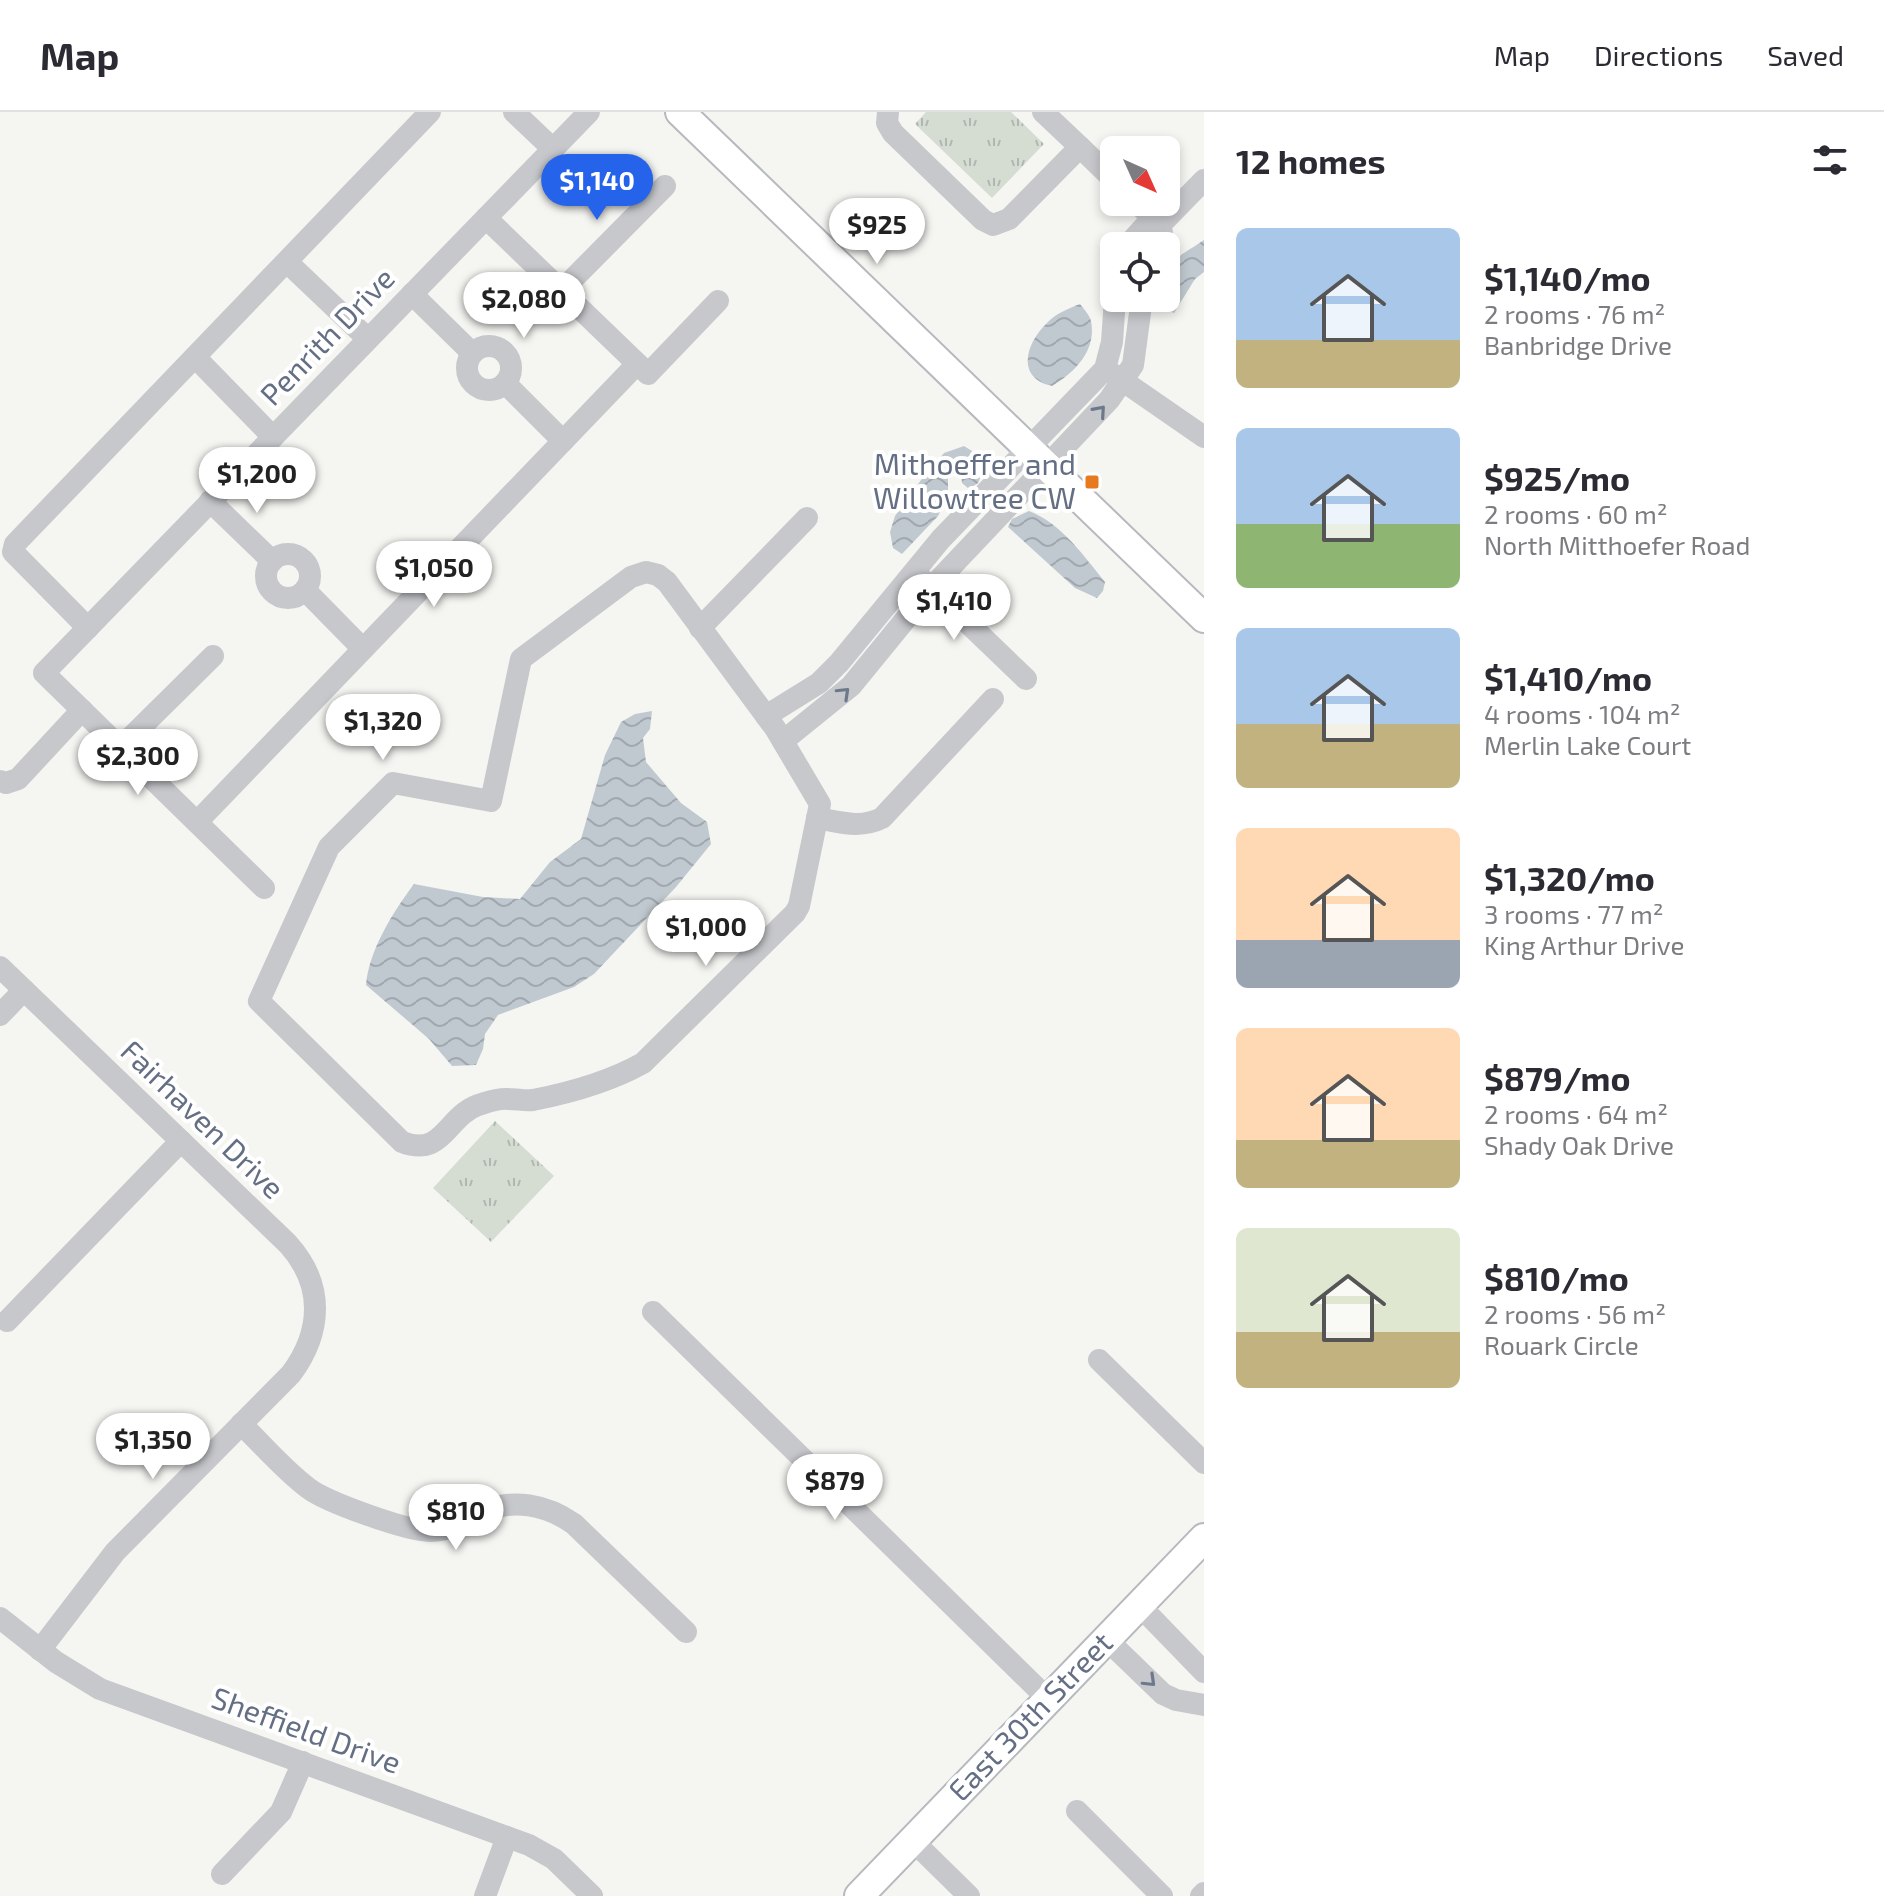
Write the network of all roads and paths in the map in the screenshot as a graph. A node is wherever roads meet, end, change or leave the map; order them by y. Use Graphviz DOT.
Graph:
graph roads {
  1 [pos="430,112"];
  2 [pos="514,112"];
  3 [pos="589,112"];
  4 [pos="680,112"];
  5 [pos="888,112"];
  6 [pos="1043,112"];
  7 [pos="1080,147"];
  8 [pos="553,149"];
  9 [pos="1100,166"];
  10 [pos="1204,180"];
  11 [pos="665,186"];
  12 [pos="486,218"];
  13 [pos="1140,232"];
  14 [pos="1155,232"];
  15 [pos="1163,232"];
  16 [pos="287,262"];
  17 [pos="561,291"];
  18 [pos="412,294"];
  19 [pos="718,301"];
  20 [pos="1114,312"];
  21 [pos="1140,312"];
  22 [pos="368,339"];
  23 [pos="472,353"];
  24 [pos="195,357"];
  25 [pos="637,364"];
  26 [pos="1114,375"];
  27 [pos="505,383"];
  28 [pos="273,437"];
  29 [pos="1204,437"];
  30 [pos="563,441"];
  31 [pos="1038,458"];
  32 [pos="210,501"];
  33 [pos="807,518"];
  34 [pos="272,561"];
  35 [pos="914,571"];
  36 [pos="931,588"];
  37 [pos="305,590"];
  38 [pos="1204,618"];
  39 [pos="88,628"];
  40 [pos="700,628"];
  41 [pos="363,649"];
  42 [pos="213,656"];
  43 [pos="1026,679"];
  44 [pos="993,699"];
  45 [pos="82,710"];
  46 [pos="775,729"];
  47 [pos="120,748"];
  48 [pos="0,781"];
  49 [pos="817,818"];
  50 [pos="197,822"];
  51 [pos="264,888"];
  52 [pos="0,967"];
  53 [pos="24,990"];
  54 [pos="0,1015"];
  55 [pos="181,1141"];
  56 [pos="653,1312"];
  57 [pos="7,1321"];
  58 [pos="1099,1360"];
  59 [pos="241,1424"];
  60 [pos="1204,1463"];
  61 [pos="1204,1538"];
  62 [pos="1139,1605"];
  63 [pos="0,1618"];
  64 [pos="686,1632"];
  65 [pos="1106,1639"];
  66 [pos="40,1650"];
  67 [pos="1204,1672"];
  68 [pos="1049,1700"];
  69 [pos="1204,1705"];
  70 [pos="303,1762"];
  71 [pos="1077,1811"];
  72 [pos="507,1837"];
  73 [pos="912,1840"];
  74 [pos="222,1874"];
  75 [pos="485,1896"];
  76 [pos="592,1896"];
  77 [pos="859,1896"];
  78 [pos="969,1896"];
  79 [pos="1162,1896"];
  1 -- 16 [label="street"];
  2 -- 8 [label="street"];
  3 -- 8 [label="street, Penrith Drive"];
  4 -- 31 [label="main road"];
  5 -- 7 [label="street"];
  6 -- 7 [label="street"];
  7 -- 9 [label="street"];
  8 -- 12 [label="street, Penrith Drive"];
  10 -- 15 [label="street"];
  11 -- 17 [label="street"];
  12 -- 17 [label="street"];
  12 -- 18 [label="street, Penrith Drive"];
  13 -- 14 [label="street"];
  16 -- 22 [label="street"];
  16 -- 24 [label="street"];
  17 -- 25 [label="street"];
  18 -- 22 [label="street, Penrith Drive"];
  18 -- 23 [label="street"];
  19 -- 25 [label="street"];
  20 -- 26 [label="street"];
  21 -- 26 [label="street"];
  22 -- 28 [label="street, Penrith Drive"];
  23 -- 27 [label="street"];
  23 -- 27 [label="street"];
  24 -- 28 [label="street"];
  24 -- 39 [label="street"];
  25 -- 30 [label="street"];
  26 -- 29 [label="street"];
  26 -- 31 [label="street"];
  27 -- 30 [label="street"];
  28 -- 32 [label="street, Penrith Drive"];
  30 -- 41 [label="street"];
  31 -- 35 [label="street"];
  31 -- 36 [label="street"];
  31 -- 38 [label="main road"];
  32 -- 34 [label="street"];
  32 -- 39 [label="street, Penrith Drive"];
  33 -- 40 [label="street"];
  34 -- 37 [label="street"];
  34 -- 37 [label="street"];
  35 -- 36 [label="street"];
  35 -- 46 [label="street"];
  36 -- 43 [label="street"];
  46 -- 36 [label="street, one-way"];
  37 -- 41 [label="street"];
  39 -- 45 [label="street, Penrith Drive"];
  40 -- 46 [label="street"];
  40 -- 49 [label="street"];
  41 -- 50 [label="street"];
  42 -- 47 [label="street"];
  44 -- 49 [label="street"];
  45 -- 47 [label="street"];
  45 -- 48 [label="street"];
  46 -- 49 [label="street"];
  47 -- 50 [label="street"];
  50 -- 51 [label="street"];
  52 -- 53 [label="street, Fairhaven Drive"];
  53 -- 54 [label="street"];
  53 -- 55 [label="street, Fairhaven Drive"];
  55 -- 57 [label="street"];
  55 -- 59 [label="street, Fairhaven Drive"];
  56 -- 68 [label="street"];
  58 -- 60 [label="street"];
  59 -- 64 [label="street"];
  59 -- 66 [label="street"];
  61 -- 62 [label="main road, East 30th Street"];
  62 -- 65 [label="main road, East 30th Street"];
  62 -- 67 [label="street"];
  63 -- 66 [label="street, Sheffield Drive"];
  65 -- 68 [label="main road, East 30th Street"];
  65 -- 69 [label="street, one-way"];
  66 -- 70 [label="street, Sheffield Drive"];
  68 -- 73 [label="main road, East 30th Street"];
  70 -- 72 [label="street, Sheffield Drive"];
  70 -- 74 [label="street"];
  71 -- 79 [label="street"];
  72 -- 75 [label="street"];
  72 -- 76 [label="street, Sheffield Drive"];
  73 -- 77 [label="main road, East 30th Street"];
  73 -- 78 [label="street"];
}
